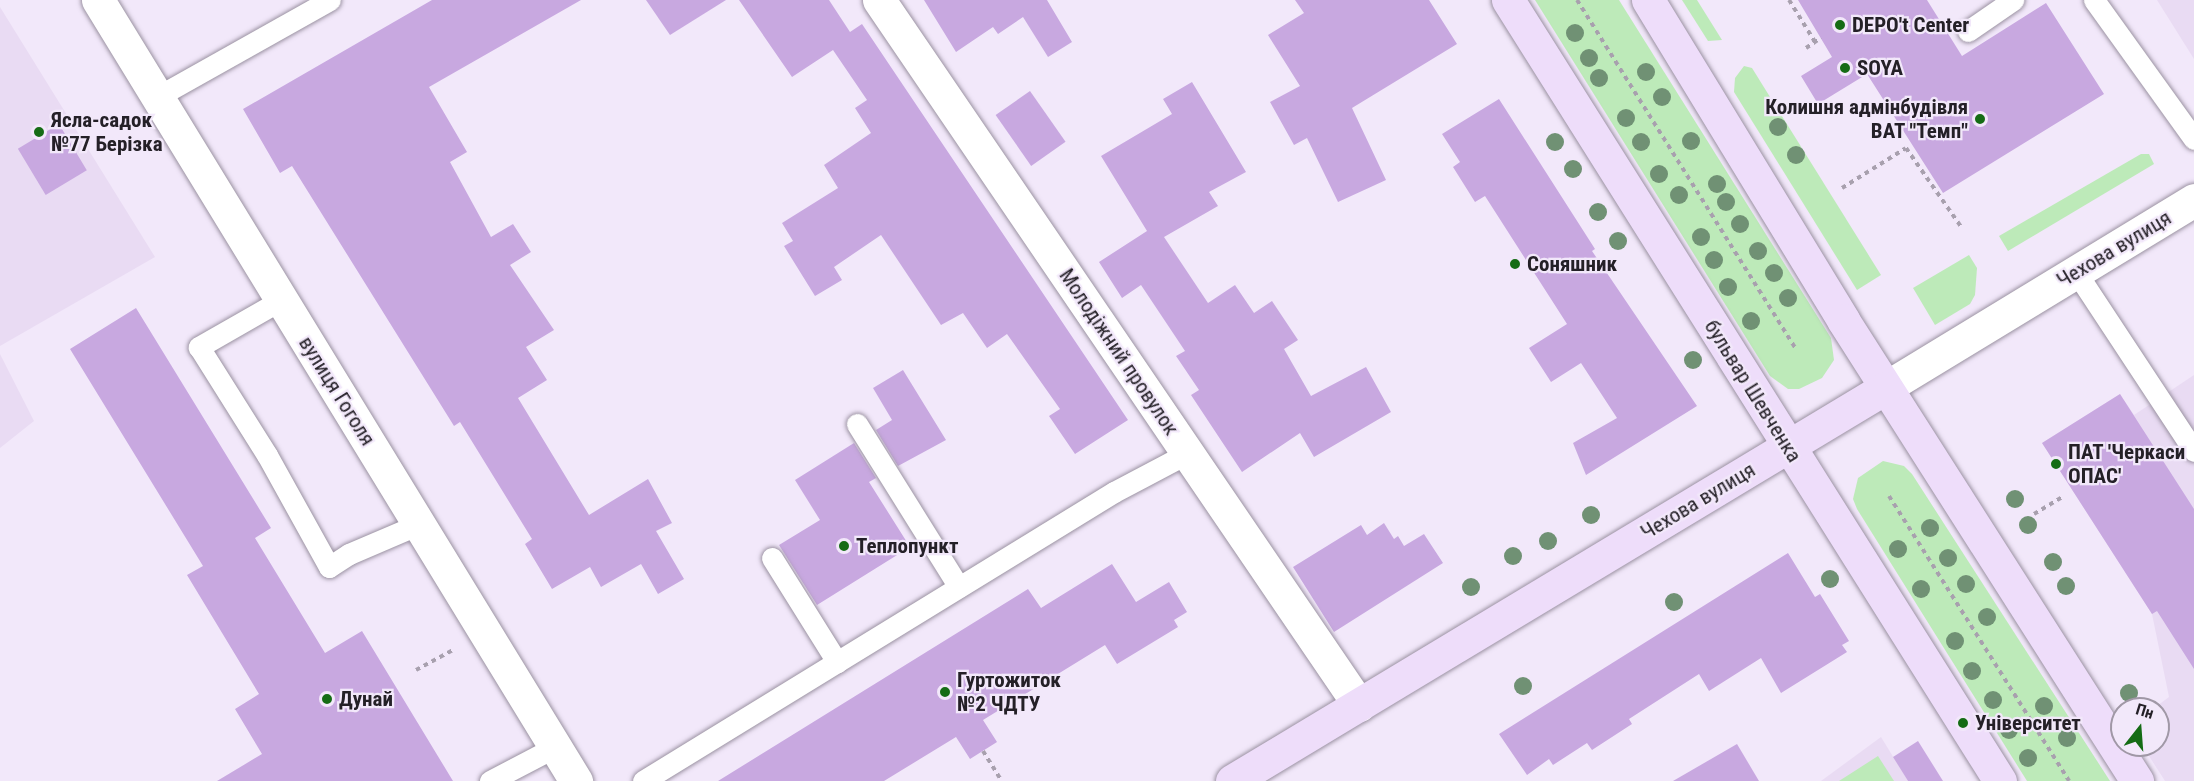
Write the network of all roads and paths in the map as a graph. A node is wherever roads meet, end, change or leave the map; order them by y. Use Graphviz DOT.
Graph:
graph roads {
  1 [pos="98,0"];
  2 [pos="330,0"];
  3 [pos="879,0"];
  4 [pos="1508,0"];
  5 [pos="1577,0"];
  6 [pos="1648,0"];
  7 [pos="1789,0"];
  8 [pos="2013,0"];
  9 [pos="2094,0"];
  10 [pos="1968,31"];
  11 [pos="1821,38"];
  12 [pos="1815,42"];
  13 [pos="1806,48"];
  14 [pos="157,97"];
  15 [pos="2194,139"];
  16 [pos="1842,188"];
  17 [pos="2194,200"];
  18 [pos="1962,228"];
  19 [pos="2076,272"];
  20 [pos="281,300"];
  21 [pos="1796,349"];
  22 [pos="1886,388"];
  23 [pos="857,424"];
  24 [pos="1788,447"];
  25 [pos="2194,451"];
  26 [pos="1188,453"];
  27 [pos="1889,496"];
  28 [pos="2062,497"];
  29 [pos="2034,514"];
  30 [pos="419,524"];
  31 [pos="772,558"];
  32 [pos="959,587"];
  33 [pos="485,632"];
  34 [pos="837,662"];
  35 [pos="416,670"];
  36 [pos="1359,705"];
  37 [pos="555,747"];
  38 [pos="983,751"];
  39 [pos="490,781"];
  40 [pos="576,781"];
  41 [pos="642,781"];
  42 [pos="1002,781"];
  43 [pos="1232,781"];
  44 [pos="2000,781"];
  45 [pos="2069,781"];
  46 [pos="2137,781"];
  1 -- 14 [label="street, вулиця Гоголя"];
  2 -- 14 [label="lane"];
  3 -- 26 [label="street, Молодіжний провулок"];
  4 -- 24 [label="main road, бульвар Шевченка"];
  5 -- 21 [label="path"];
  6 -- 22 [label="main road"];
  7 -- 12 [label="path"];
  8 -- 10 [label="lane"];
  9 -- 15 [label="lane"];
  11 -- 12 [label="path"];
  12 -- 13 [label="path"];
  14 -- 20 [label="street, вулиця Гоголя"];
  16 -- 18 [label="path"];
  17 -- 19 [label="street, Чехова вулиця"];
  19 -- 22 [label="street, Чехова вулиця"];
  19 -- 25 [label="lane"];
  20 -- 30 [label="street, вулиця Гоголя"];
  20 -- 30 [label="lane"];
  22 -- 24 [label="main road, Чехова вулиця"];
  22 -- 46 [label="main road"];
  23 -- 32 [label="lane"];
  24 -- 36 [label="main road, Чехова вулиця"];
  24 -- 44 [label="main road, бульвар Шевченка"];
  26 -- 32 [label="lane"];
  26 -- 36 [label="street, Молодіжний провулок"];
  27 -- 45 [label="path"];
  28 -- 29 [label="path"];
  30 -- 33 [label="street, вулиця Гоголя"];
  31 -- 34 [label="lane"];
  32 -- 34 [label="lane"];
  33 -- 35 [label="path"];
  33 -- 37 [label="street, вулиця Гоголя"];
  34 -- 41 [label="lane"];
  36 -- 43 [label="main road, Чехова вулиця"];
  37 -- 39 [label="lane"];
  37 -- 40 [label="street, вулиця Гоголя"];
  38 -- 42 [label="path"];
}
